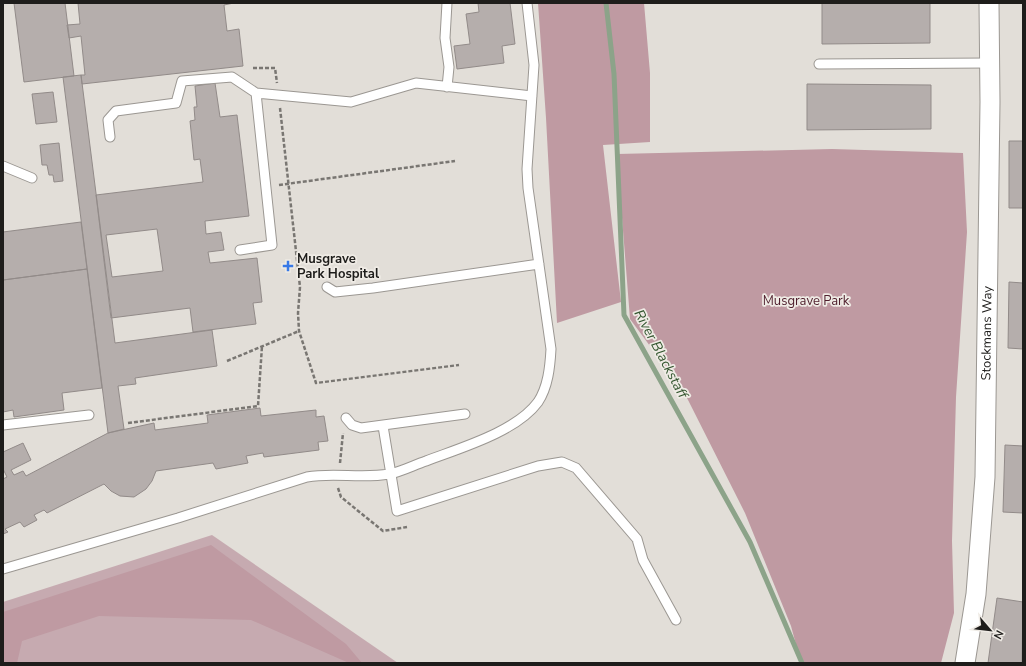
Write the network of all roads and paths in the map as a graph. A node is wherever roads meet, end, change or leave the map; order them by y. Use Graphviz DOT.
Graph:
graph roads {
  1 [pos="447,3"];
  2 [pos="527,3"];
  3 [pos="989,3"];
  4 [pos="990,63"];
  5 [pos="819,64"];
  6 [pos="253,68"];
  7 [pos="447,86"];
  8 [pos="256,93"];
  9 [pos="278,95"];
  10 [pos="532,96"];
  11 [pos="110,137"];
  12 [pos="455,161"];
  13 [pos="3,166"];
  14 [pos="32,178"];
  15 [pos="288,184"];
  16 [pos="266,186"];
  17 [pos="240,250"];
  18 [pos="539,264"];
  19 [pos="328,287"];
  20 [pos="299,331"];
  21 [pos="262,346"];
  22 [pos="227,361"];
  23 [pos="459,364"];
  24 [pos="465,414"];
  25 [pos="89,415"];
  26 [pos="346,418"];
  27 [pos="128,423"];
  28 [pos="3,425"];
  29 [pos="383,426"];
  30 [pos="390,474"];
  31 [pos="3,569"];
  32 [pos="676,620"];
  33 [pos="965,663"];
  1 -- 7 [label="lane"];
  2 -- 10 [label="lane"];
  3 -- 4 [label="street, Stockmans Way"];
  4 -- 5 [label="lane"];
  4 -- 33 [label="street, Stockmans Way"];
  6 -- 9 [label="path"];
  7 -- 9 [label="lane"];
  7 -- 10 [label="lane"];
  8 -- 9 [label="lane"];
  8 -- 11 [label="lane"];
  8 -- 16 [label="lane"];
  9 -- 15 [label="path"];
  10 -- 18 [label="lane"];
  12 -- 15 [label="path"];
  13 -- 14 [label="lane"];
  15 -- 16 [label="path"];
  15 -- 20 [label="path"];
  16 -- 17 [label="lane"];
  18 -- 19 [label="lane"];
  18 -- 30 [label="lane"];
  20 -- 21 [label="path"];
  20 -- 23 [label="path"];
  21 -- 22 [label="path"];
  21 -- 27 [label="path"];
  24 -- 29 [label="lane"];
  25 -- 28 [label="lane"];
  26 -- 29 [label="lane"];
  29 -- 30 [label="lane"];
  30 -- 31 [label="lane"];
  30 -- 32 [label="lane"];
}
